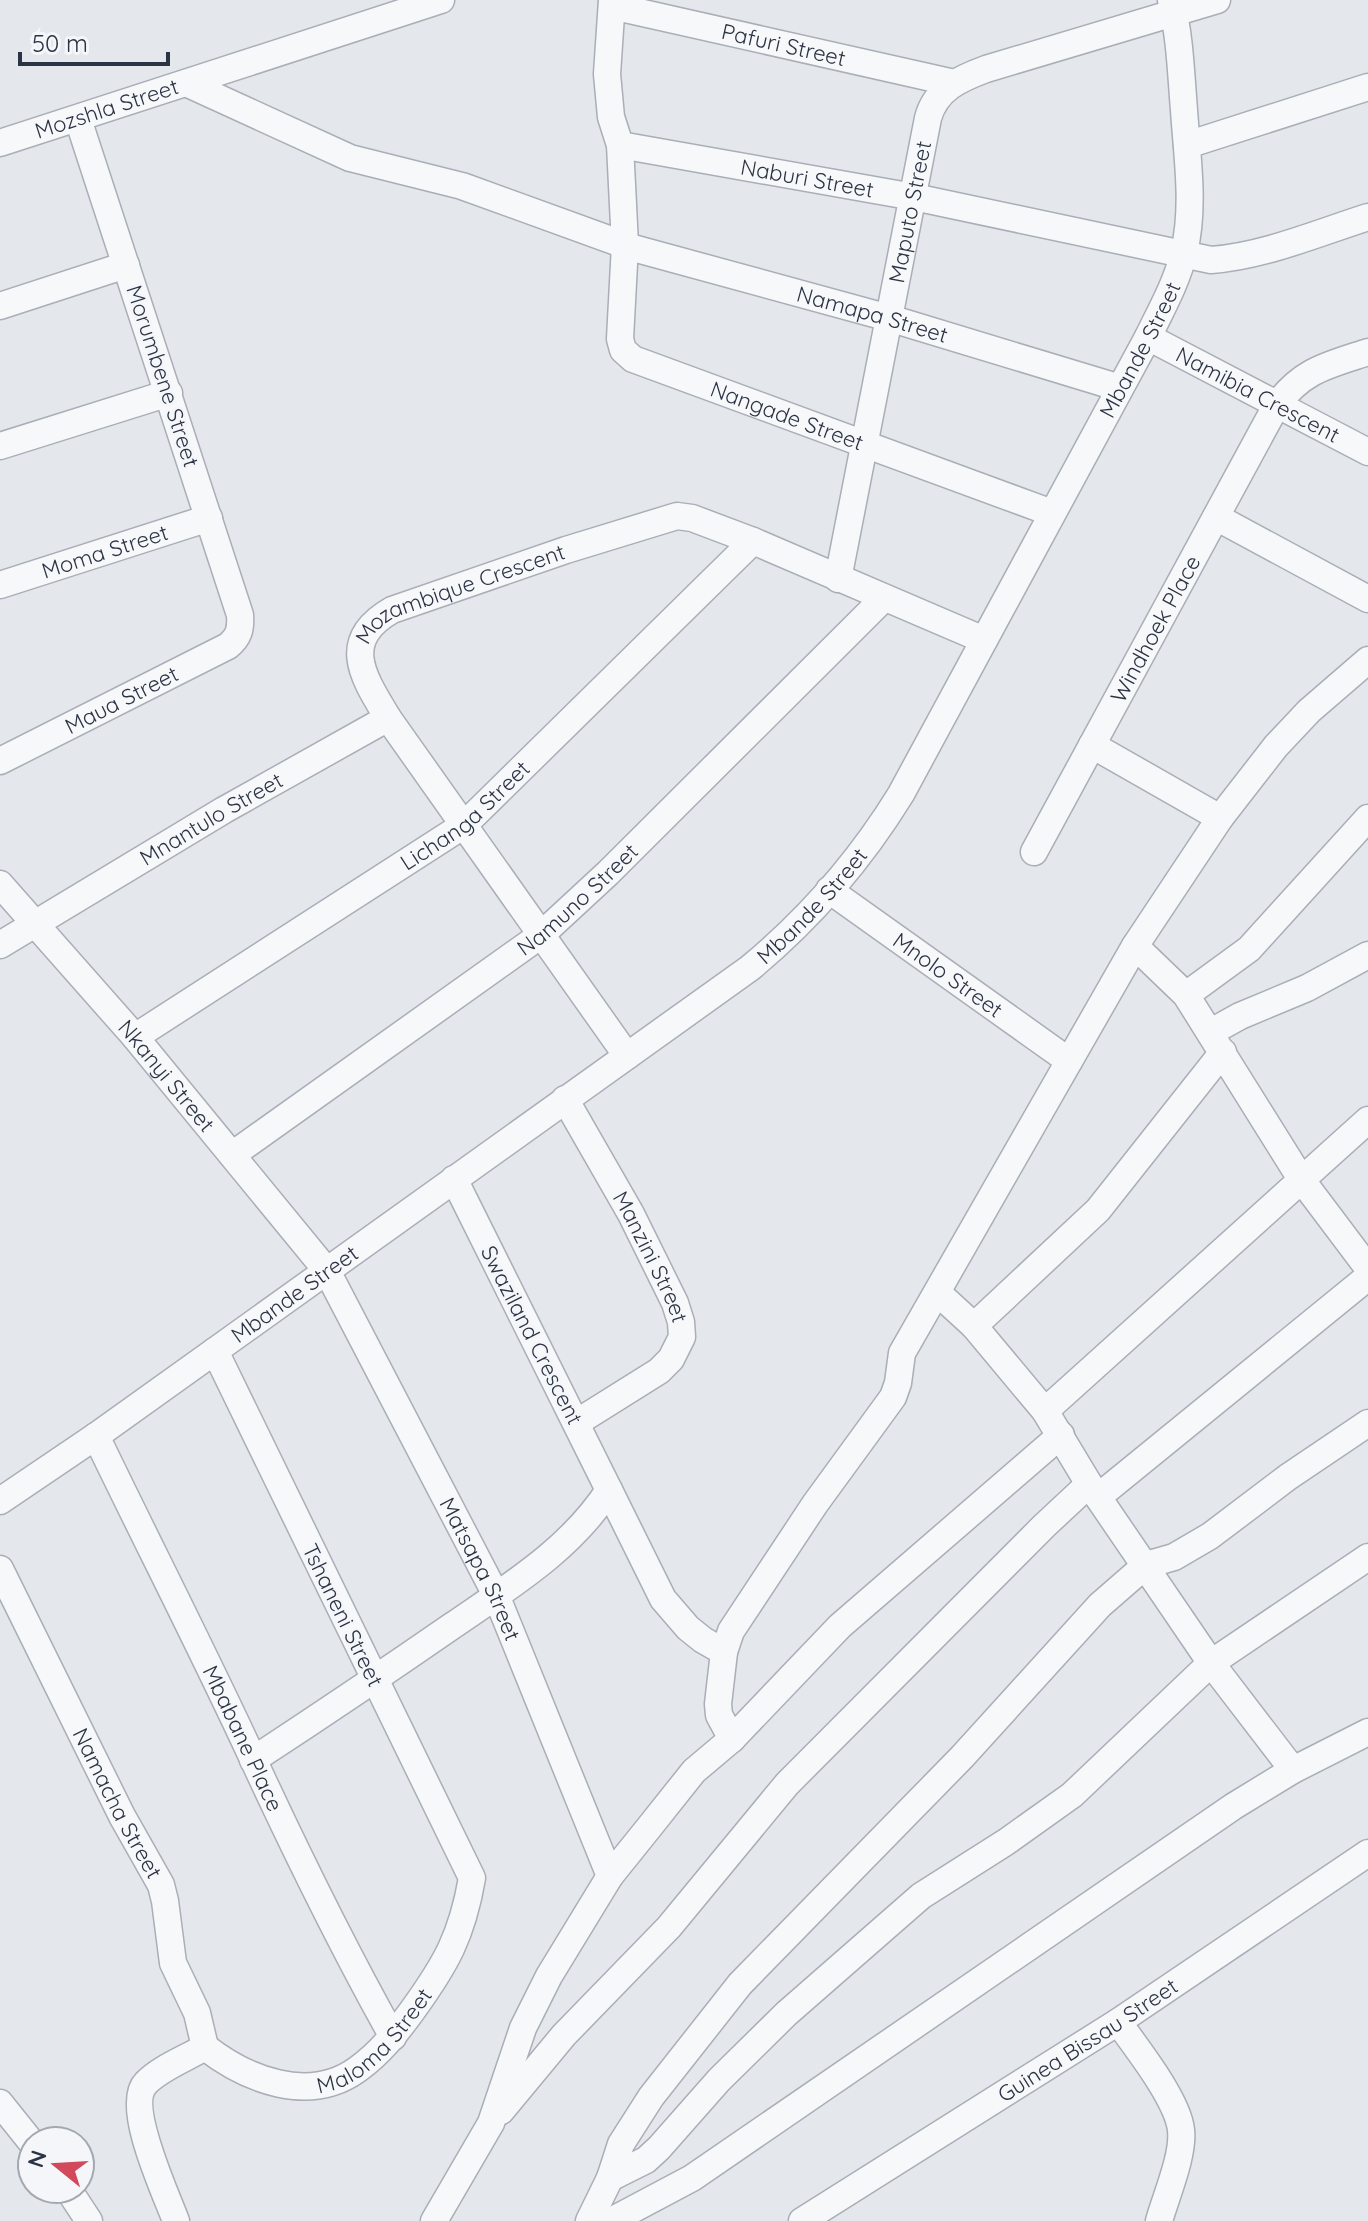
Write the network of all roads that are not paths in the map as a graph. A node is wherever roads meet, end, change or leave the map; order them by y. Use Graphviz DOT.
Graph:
graph roads {
  1 [pos="441,0"];
  2 [pos="1217,0"];
  3 [pos="612,3"];
  4 [pos="1173,7"];
  5 [pos="186,83"];
  6 [pos="954,83"];
  7 [pos="1368,87"];
  8 [pos="78,119"];
  9 [pos="0,143"];
  10 [pos="620,145"];
  11 [pos="1187,145"];
  12 [pos="914,197"];
  13 [pos="1368,217"];
  14 [pos="625,245"];
  15 [pos="1183,254"];
  16 [pos="126,265"];
  17 [pos="0,306"];
  18 [pos="889,318"];
  19 [pos="1148,337"];
  20 [pos="1368,352"];
  21 [pos="1120,388"];
  22 [pos="169,393"];
  23 [pos="1276,406"];
  24 [pos="865,443"];
  25 [pos="0,446"];
  26 [pos="1368,452"];
  27 [pos="1052,513"];
  28 [pos="1216,517"];
  29 [pos="209,518"];
  30 [pos="753,541"];
  31 [pos="838,579"];
  32 [pos="0,585"];
  33 [pos="883,599"];
  34 [pos="1368,599"];
  35 [pos="239,634"];
  36 [pos="984,640"];
  37 [pos="1368,660"];
  38 [pos="388,718"];
  39 [pos="1092,745"];
  40 [pos="0,761"];
  41 [pos="1220,818"];
  42 [pos="1368,818"];
  43 [pos="464,825"];
  44 [pos="1034,852"];
  45 [pos="0,884"];
  46 [pos="829,890"];
  47 [pos="34,923"];
  48 [pos="541,935"];
  49 [pos="0,945"];
  50 [pos="1135,946"];
  51 [pos="1368,955"];
  52 [pos="1186,995"];
  53 [pos="135,1037"];
  54 [pos="1217,1042"];
  55 [pos="627,1056"];
  56 [pos="1069,1061"];
  57 [pos="565,1099"];
  58 [pos="1368,1120"];
  59 [pos="232,1155"];
  60 [pos="454,1179"];
  61 [pos="1301,1179"];
  62 [pos="1368,1268"];
  63 [pos="327,1271"];
  64 [pos="1368,1277"];
  65 [pos="938,1293"];
  66 [pos="974,1326"];
  67 [pos="215,1351"];
  68 [pos="1045,1411"];
  69 [pos="576,1423"];
  70 [pos="1368,1423"];
  71 [pos="1061,1435"];
  72 [pos="96,1436"];
  73 [pos="609,1490"];
  74 [pos="1094,1491"];
  75 [pos="0,1501"];
  76 [pos="1368,1557"];
  77 [pos="1146,1565"];
  78 [pos="0,1569"];
  79 [pos="496,1595"];
  80 [pos="724,1652"];
  81 [pos="1211,1663"];
  82 [pos="375,1680"];
  83 [pos="1368,1732"];
  84 [pos="732,1739"];
  85 [pos="253,1760"];
  86 [pos="1293,1770"];
  87 [pos="1368,1853"];
  88 [pos="610,1876"];
  89 [pos="472,1878"];
  90 [pos="1118,2022"];
  91 [pos="393,2037"];
  92 [pos="205,2047"];
  93 [pos="0,2103"];
  94 [pos="491,2123"];
  95 [pos="18,2125"];
  96 [pos="610,2178"];
  97 [pos="176,2221"];
  98 [pos="434,2221"];
  99 [pos="589,2221"];
  100 [pos="611,2221"];
  101 [pos="802,2221"];
  102 [pos="1159,2221"];
  1 -- 5 [label="street, Mozshla Street"];
  2 -- 4 [label="street"];
  3 -- 6 [label="street, Pafuri Street"];
  3 -- 10 [label="street, Nangade Street"];
  4 -- 6 [label="street, Maputo Street"];
  4 -- 11 [label="street, Mbande Street"];
  5 -- 8 [label="street, Mozshla Street"];
  5 -- 14 [label="street, Namapa Street"];
  6 -- 12 [label="street, Maputo Street"];
  7 -- 11 [label="street"];
  8 -- 9 [label="street, Mozshla Street"];
  8 -- 16 [label="street, Morumbene Street"];
  10 -- 12 [label="street, Naburi Street"];
  10 -- 14 [label="street, Nangade Street"];
  11 -- 15 [label="street, Mbande Street"];
  12 -- 15 [label="street, Naburi Street"];
  12 -- 18 [label="street, Maputo Street"];
  13 -- 15 [label="street, Naburi Street"];
  14 -- 18 [label="street, Namapa Street"];
  14 -- 24 [label="street, Nangade Street"];
  15 -- 19 [label="street, Mbande Street"];
  16 -- 17 [label="street"];
  16 -- 22 [label="street, Morumbene Street"];
  18 -- 21 [label="street, Namapa Street"];
  18 -- 24 [label="street, Maputo Street"];
  19 -- 21 [label="street, Mbande Street"];
  19 -- 23 [label="street, Namibia Crescent"];
  20 -- 23 [label="street, Windhoek Place"];
  21 -- 27 [label="street, Mbande Street"];
  22 -- 25 [label="street"];
  22 -- 29 [label="street, Morumbene Street"];
  23 -- 26 [label="street, Namibia Crescent"];
  23 -- 28 [label="street, Windhoek Place"];
  24 -- 27 [label="street, Nangade Street"];
  24 -- 31 [label="street, Maputo Street"];
  27 -- 36 [label="street, Mbande Street"];
  28 -- 34 [label="street"];
  28 -- 39 [label="street, Windhoek Place"];
  29 -- 32 [label="street, Moma Street"];
  29 -- 35 [label="street, Morumbene Street"];
  30 -- 31 [label="street, Mozambique Crescent"];
  30 -- 38 [label="street, Mozambique Crescent"];
  30 -- 43 [label="street, Lichanga Street"];
  31 -- 33 [label="street, Mozambique Crescent"];
  33 -- 36 [label="street, Mozambique Crescent"];
  33 -- 48 [label="street, Namuno Street"];
  35 -- 40 [label="street, Maua Street"];
  36 -- 46 [label="street, Mbande Street"];
  37 -- 41 [label="street"];
  38 -- 43 [label="street, Mozambique Crescent"];
  38 -- 47 [label="street, Mnantulo Street"];
  39 -- 41 [label="street"];
  39 -- 44 [label="street, Windhoek Place"];
  41 -- 50 [label="street"];
  42 -- 52 [label="street"];
  43 -- 48 [label="street, Mozambique Crescent"];
  43 -- 53 [label="street, Lichanga Street"];
  45 -- 47 [label="street, Nkanyi Street"];
  46 -- 55 [label="street, Mbande Street"];
  46 -- 56 [label="street, Mnolo Street"];
  47 -- 49 [label="street, Mnantulo Street"];
  47 -- 53 [label="street, Nkanyi Street"];
  48 -- 55 [label="street, Mozambique Crescent"];
  48 -- 59 [label="street, Namuno Street"];
  50 -- 52 [label="street"];
  50 -- 56 [label="street"];
  51 -- 54 [label="street"];
  52 -- 54 [label="street"];
  53 -- 59 [label="street, Nkanyi Street"];
  54 -- 61 [label="street"];
  54 -- 66 [label="street"];
  55 -- 57 [label="street, Mbande Street"];
  56 -- 65 [label="street"];
  57 -- 60 [label="street, Mbande Street"];
  57 -- 69 [label="street, Manzini Street"];
  58 -- 61 [label="street"];
  59 -- 63 [label="street, Nkanyi Street"];
  60 -- 63 [label="street, Mbande Street"];
  60 -- 69 [label="street, Swaziland Crescent"];
  61 -- 62 [label="street"];
  61 -- 68 [label="street"];
  63 -- 67 [label="street, Mbande Street"];
  63 -- 79 [label="street, Matsapa Street"];
  64 -- 74 [label="street"];
  65 -- 66 [label="street"];
  65 -- 80 [label="street"];
  66 -- 68 [label="street"];
  67 -- 72 [label="street, Mbande Street"];
  67 -- 82 [label="street, Tshaneni Street"];
  68 -- 71 [label="street"];
  69 -- 73 [label="street, Swaziland Crescent"];
  70 -- 77 [label="street"];
  71 -- 74 [label="street"];
  71 -- 84 [label="street"];
  72 -- 75 [label="street, Mbande Street"];
  72 -- 85 [label="street, Mbabane Place"];
  73 -- 79 [label="street"];
  73 -- 80 [label="street, Swaziland Crescent"];
  74 -- 77 [label="street"];
  74 -- 94 [label="street"];
  76 -- 81 [label="street"];
  77 -- 81 [label="street"];
  77 -- 96 [label="street"];
  78 -- 92 [label="street, Namacha Street"];
  79 -- 82 [label="street"];
  79 -- 88 [label="street, Matsapa Street"];
  80 -- 84 [label="street"];
  81 -- 86 [label="street"];
  81 -- 96 [label="street"];
  82 -- 85 [label="street"];
  82 -- 89 [label="street, Tshaneni Street"];
  83 -- 86 [label="street"];
  84 -- 88 [label="street"];
  85 -- 91 [label="street, Mbabane Place"];
  86 -- 100 [label="street"];
  87 -- 90 [label="street, Guinea Bissau Street"];
  88 -- 94 [label="street"];
  89 -- 91 [label="street, Maloma Street"];
  90 -- 101 [label="street, Guinea Bissau Street"];
  90 -- 102 [label="street"];
  91 -- 92 [label="street, Maloma Street"];
  92 -- 97 [label="street"];
  93 -- 95 [label="street"];
  94 -- 98 [label="street"];
  96 -- 99 [label="street"];
}
